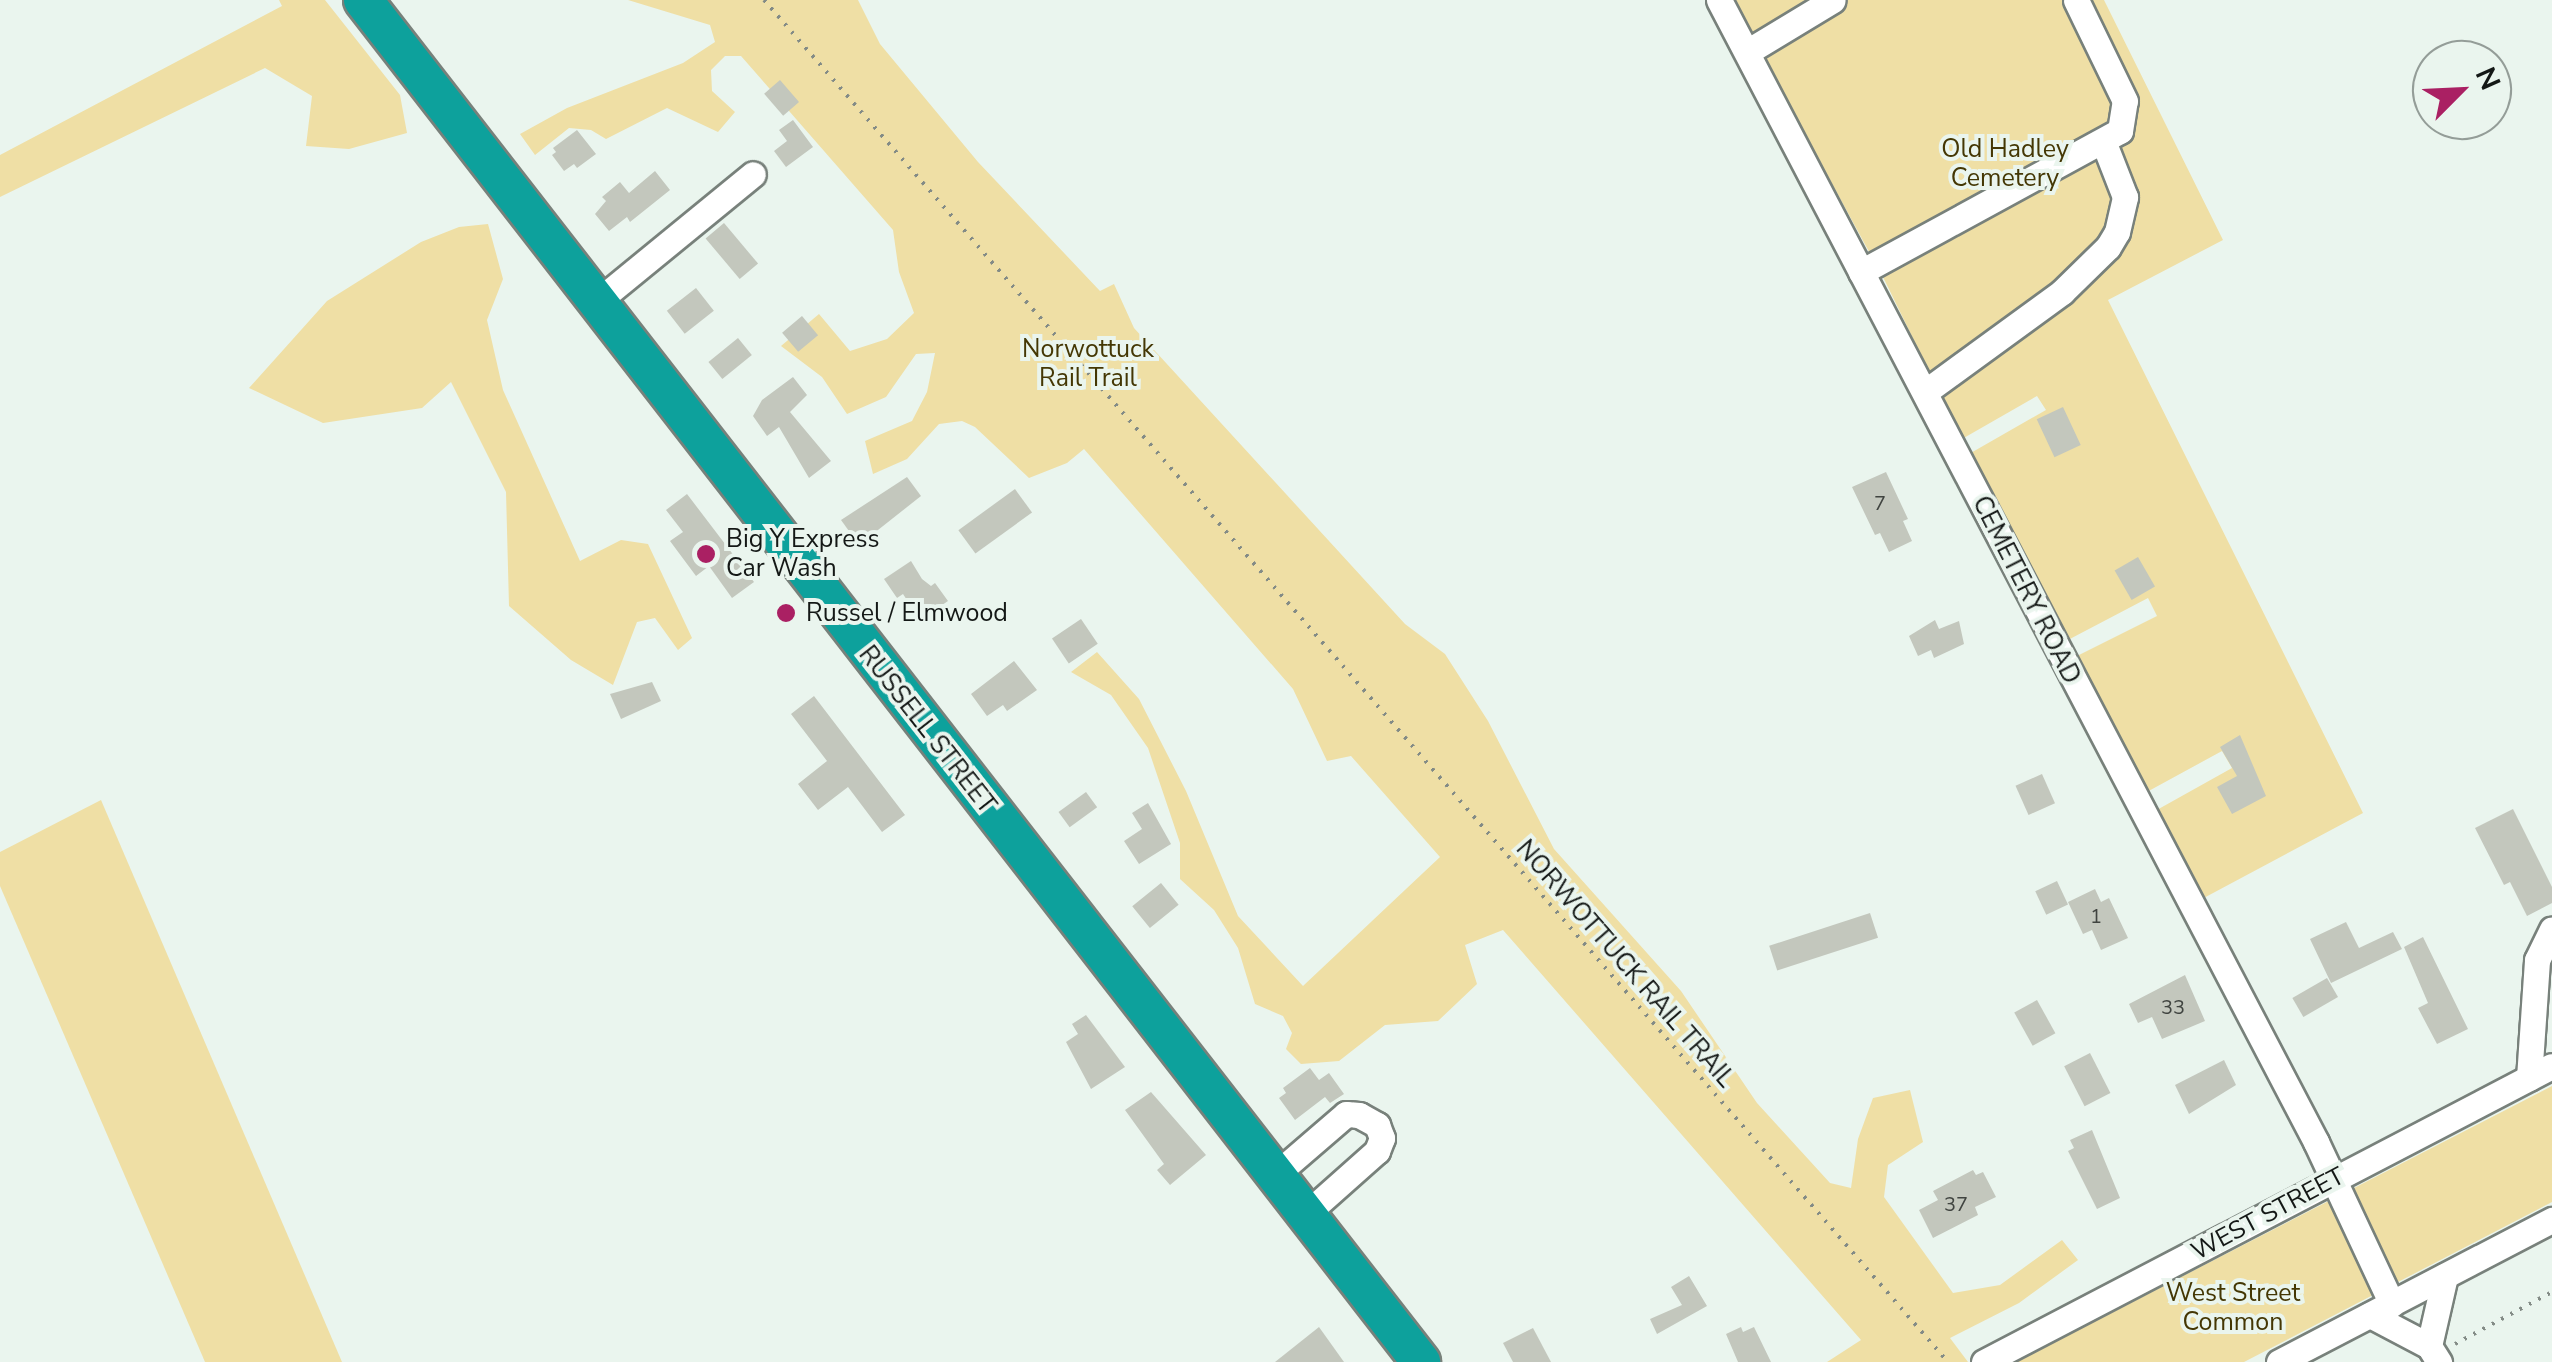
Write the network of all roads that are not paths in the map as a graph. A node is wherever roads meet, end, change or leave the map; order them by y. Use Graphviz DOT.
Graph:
graph roads {
  1 [pos="364,0"];
  2 [pos="1719,0"];
  3 [pos="1833,0"];
  4 [pos="2076,0"];
  5 [pos="1747,52"];
  6 [pos="2104,144"];
  7 [pos="753,174"];
  8 [pos="1861,272"];
  9 [pos="598,301"];
  10 [pos="1925,392"];
  11 [pos="2552,928"];
  12 [pos="2541,1072"];
  13 [pos="1274,1176"];
  14 [pos="2335,1179"];
  15 [pos="1305,1215"];
  16 [pos="2552,1220"];
  17 [pos="2445,1276"];
  18 [pos="2381,1310"];
  19 [pos="2434,1354"];
  20 [pos="1421,1362"];
  21 [pos="1984,1362"];
  22 [pos="2280,1362"];
  1 -- 9 [label="highway, RUSSELL STREET"];
  2 -- 5 [label="street, CEMETERY ROAD"];
  3 -- 5 [label="street"];
  4 -- 6 [label="street"];
  5 -- 8 [label="street, CEMETERY ROAD"];
  6 -- 8 [label="street"];
  6 -- 10 [label="street"];
  7 -- 9 [label="street"];
  8 -- 10 [label="street, CEMETERY ROAD"];
  9 -- 13 [label="highway, RUSSELL STREET"];
  10 -- 14 [label="street, CEMETERY ROAD"];
  11 -- 12 [label="street"];
  12 -- 14 [label="street, WEST STREET"];
  13 -- 15 [label="highway, RUSSELL STREET"];
  13 -- 15 [label="street"];
  14 -- 18 [label="street, CEMETERY ROAD"];
  14 -- 21 [label="street, WEST STREET"];
  15 -- 20 [label="highway, RUSSELL STREET"];
  16 -- 17 [label="street"];
  17 -- 18 [label="street"];
  17 -- 19 [label="street"];
  18 -- 19 [label="street"];
  18 -- 22 [label="street"];
}
